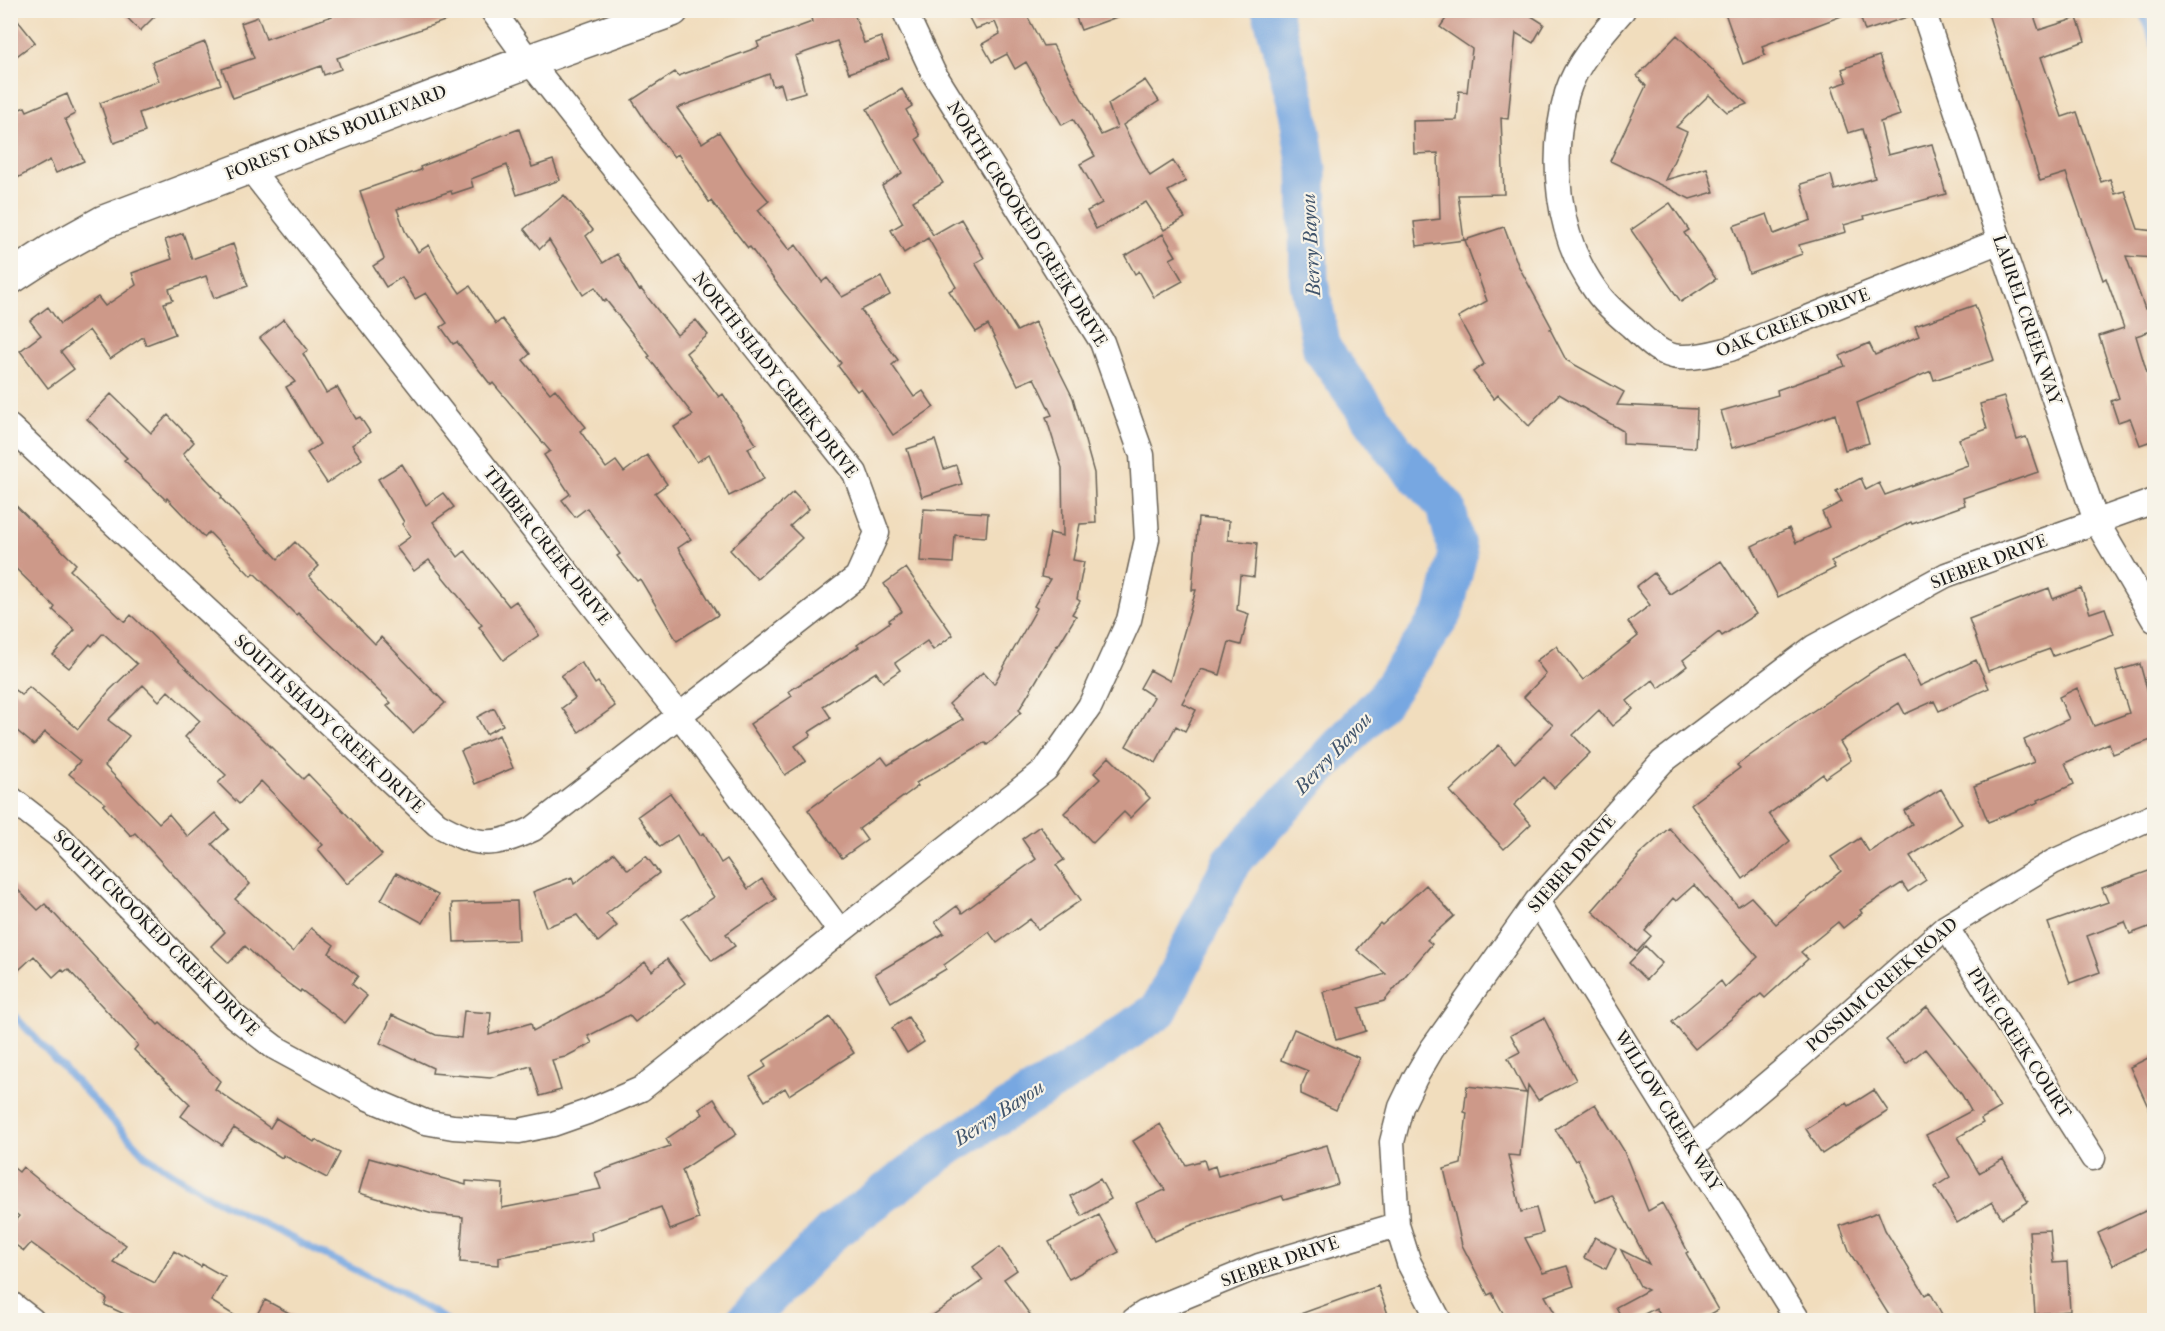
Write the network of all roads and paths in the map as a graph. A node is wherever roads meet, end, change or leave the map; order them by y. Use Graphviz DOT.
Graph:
graph roads {
  1 [pos="492,10"];
  2 [pos="672,10"];
  3 [pos="904,10"];
  4 [pos="1623,10"];
  5 [pos="1923,10"];
  6 [pos="529,61"];
  7 [pos="248,166"];
  8 [pos="2000,241"];
  9 [pos="10,278"];
  10 [pos="10,427"];
  11 [pos="2154,501"];
  12 [pos="2096,521"];
  13 [pos="2154,620"];
  14 [pos="680,716"];
  15 [pos="10,798"];
  16 [pos="2154,816"];
  17 [pos="1537,902"];
  18 [pos="1946,927"];
  19 [pos="840,931"];
  20 [pos="1691,1148"];
  21 [pos="2093,1158"];
  22 [pos="1397,1225"];
  23 [pos="10,1303"];
  24 [pos="32,1320"];
  25 [pos="1134,1320"];
  26 [pos="1439,1320"];
  27 [pos="1798,1320"];
  1 -- 6 [label="street, NORTH SHADY CREEK DRIVE"];
  2 -- 6 [label="street, FOREST OAKS BOULEVARD"];
  3 -- 19 [label="street, NORTH CROOKED CREEK DRIVE"];
  4 -- 8 [label="street, OAK CREEK DRIVE"];
  5 -- 8 [label="street, LAUREL CREEK WAY"];
  6 -- 7 [label="street, FOREST OAKS BOULEVARD"];
  6 -- 14 [label="street, NORTH SHADY CREEK DRIVE"];
  7 -- 9 [label="street, FOREST OAKS BOULEVARD"];
  7 -- 14 [label="street, TIMBER CREEK DRIVE"];
  8 -- 12 [label="street, LAUREL CREEK WAY"];
  10 -- 14 [label="street, SOUTH SHADY CREEK DRIVE"];
  11 -- 12 [label="street, SIEBER DRIVE"];
  12 -- 13 [label="street, LAUREL CREEK WAY"];
  12 -- 17 [label="street, SIEBER DRIVE"];
  14 -- 19 [label="street, TIMBER CREEK DRIVE"];
  15 -- 19 [label="street, SOUTH CROOKED CREEK DRIVE"];
  16 -- 18 [label="street, POSSUM CREEK ROAD"];
  17 -- 20 [label="street, WILLOW CREEK WAY"];
  17 -- 22 [label="street, SIEBER DRIVE"];
  18 -- 20 [label="street, POSSUM CREEK ROAD"];
  18 -- 21 [label="street, PINE CREEK COURT"];
  20 -- 27 [label="street, WILLOW CREEK WAY"];
  22 -- 25 [label="street, SIEBER DRIVE"];
  22 -- 26 [label="street"];
  23 -- 24 [label="street"];
}
